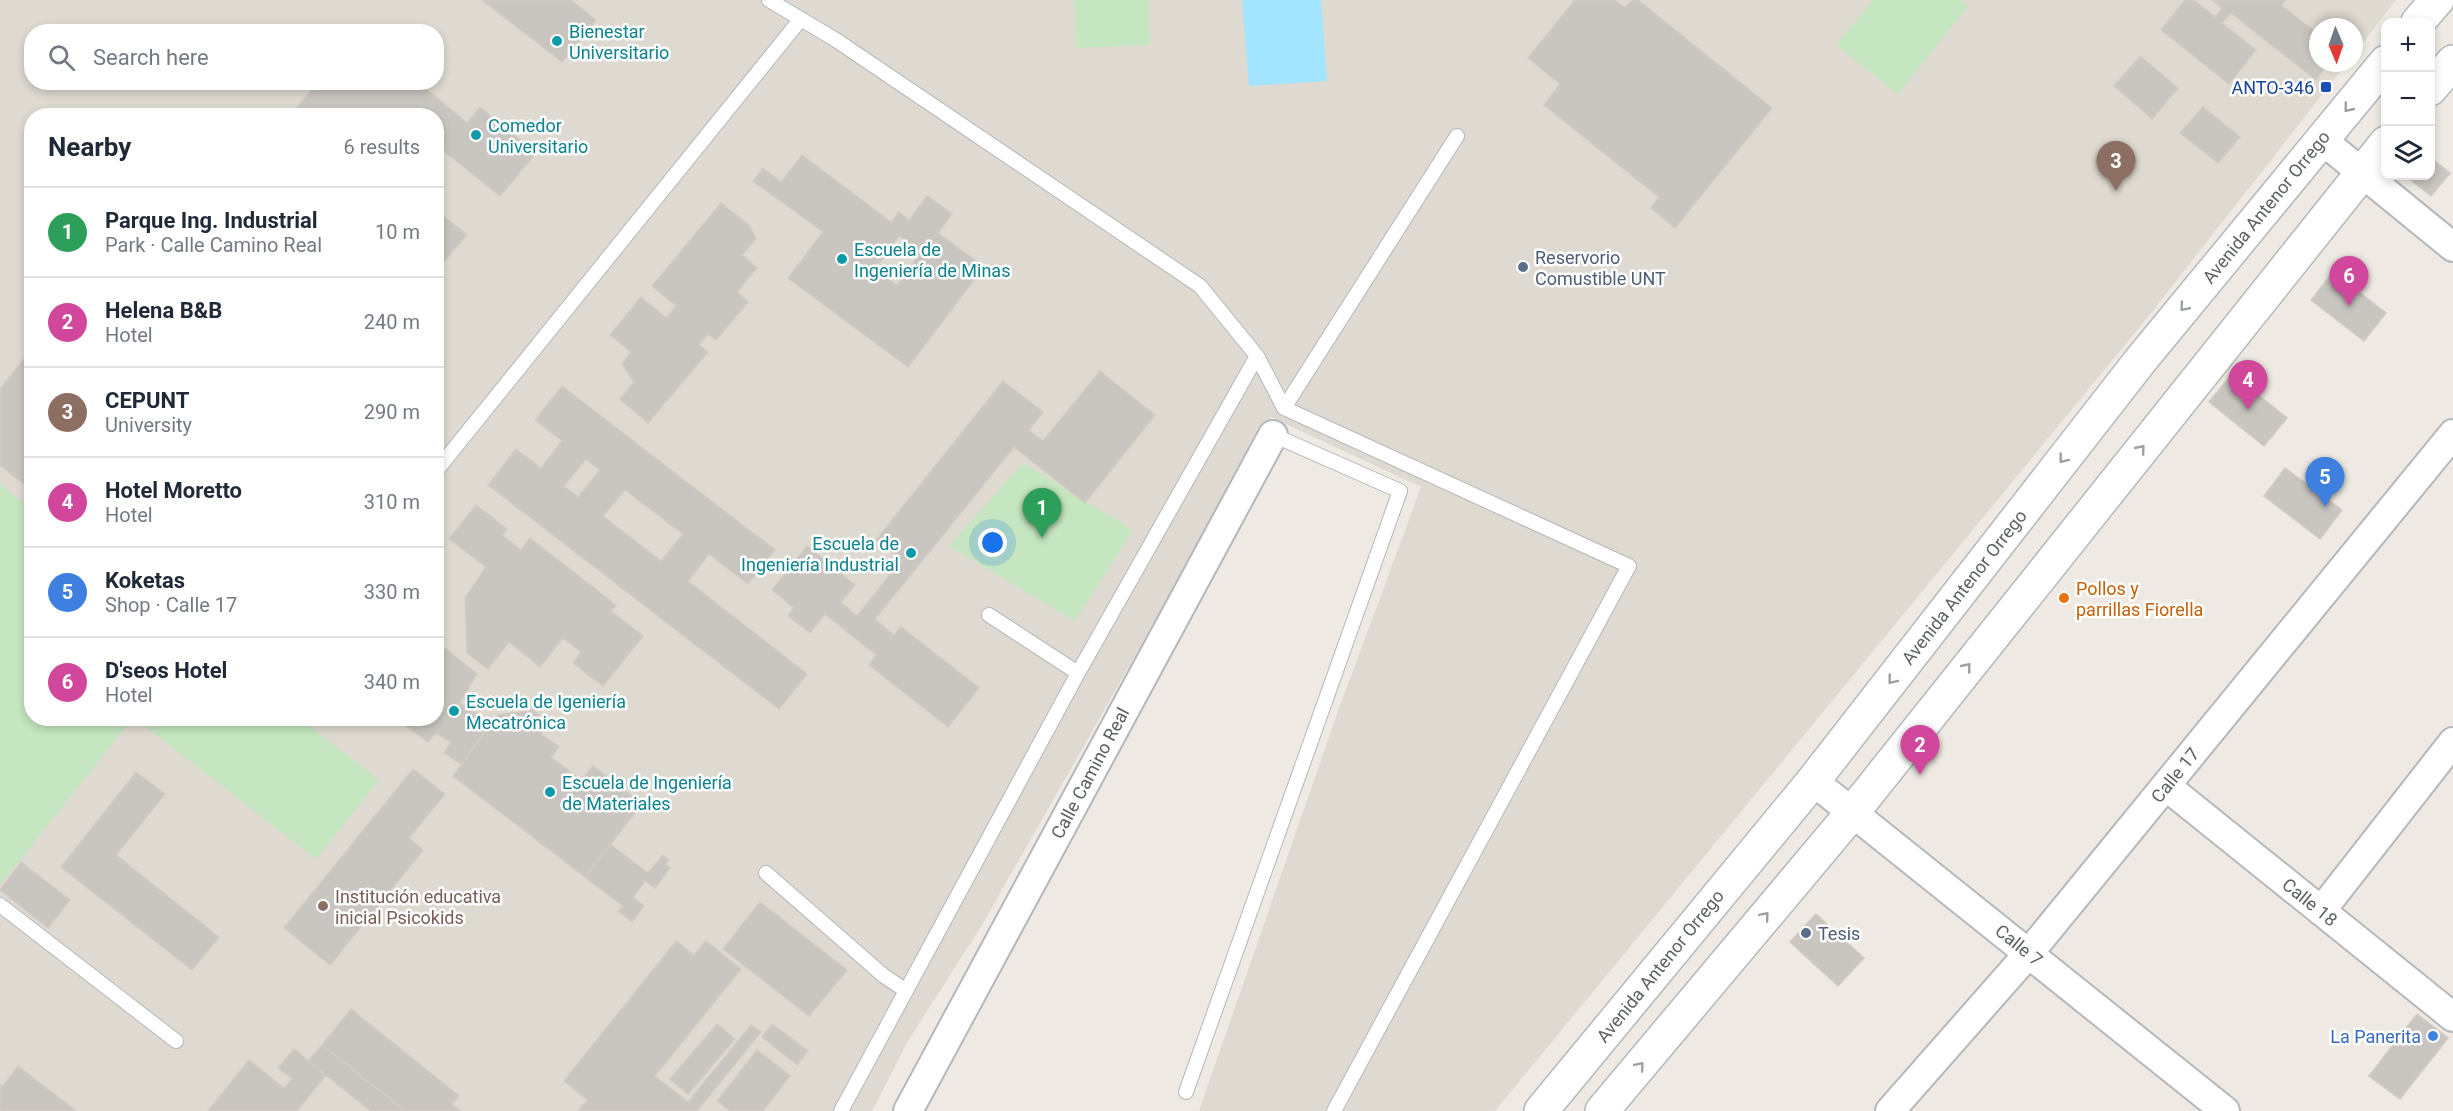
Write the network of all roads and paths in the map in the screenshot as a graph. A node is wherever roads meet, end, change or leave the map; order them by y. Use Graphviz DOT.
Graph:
graph roads {
  1 [pos="770,0"];
  2 [pos="2437,0"];
  3 [pos="2421,18"];
  4 [pos="800,20"];
  5 [pos="2453,62"];
  6 [pos="2381,67"];
  7 [pos="2435,83"];
  8 [pos="1457,136"];
  9 [pos="2322,140"];
  10 [pos="2381,148"];
  11 [pos="2361,173"];
  12 [pos="2453,247"];
  13 [pos="1257,356"];
  14 [pos="1284,408"];
  15 [pos="2453,434"];
  16 [pos="1273,435"];
  17 [pos="444,461"];
  18 [pos="989,615"];
  19 [pos="1078,673"];
  20 [pos="2453,742"];
  21 [pos="1813,781"];
  22 [pos="2166,786"];
  23 [pos="1852,813"];
  24 [pos="766,873"];
  25 [pos="0,905"];
  26 [pos="2321,911"];
  27 [pos="2029,952"];
  28 [pos="905,990"];
  29 [pos="2453,1017"];
  30 [pos="176,1041"];
  31 [pos="1186,1092"];
  32 [pos="1895,1109"];
  33 [pos="841,1111"];
  34 [pos="908,1111"];
  35 [pos="1334,1111"];
  36 [pos="1541,1111"];
  37 [pos="1602,1111"];
  38 [pos="2225,1111"];
  1 -- 4 [label="lane"];
  2 -- 3 [label="street"];
  4 -- 13 [label="lane"];
  4 -- 17 [label="lane"];
  5 -- 7 [label="street"];
  6 -- 9 [label="street, Avenida Antenor Orrego, one-way"];
  8 -- 14 [label="lane"];
  9 -- 11 [label="street"];
  9 -- 21 [label="street, Avenida Antenor Orrego, one-way"];
  10 -- 11 [label="street"];
  11 -- 12 [label="street"];
  23 -- 11 [label="street, one-way"];
  13 -- 14 [label="lane"];
  13 -- 19 [label="lane"];
  14 -- 35 [label="lane"];
  15 -- 22 [label="street, Calle 17"];
  16 -- 31 [label="lane"];
  16 -- 34 [label="street, Calle Camino Real"];
  18 -- 19 [label="lane"];
  19 -- 28 [label="lane"];
  20 -- 26 [label="street"];
  21 -- 23 [label="street, Calle 7"];
  21 -- 36 [label="street, Avenida Antenor Orrego"];
  22 -- 26 [label="street, Calle 18"];
  22 -- 27 [label="street, Calle 17"];
  23 -- 27 [label="street, Calle 7"];
  37 -- 23 [label="street, one-way"];
  24 -- 28 [label="lane"];
  25 -- 30 [label="lane"];
  26 -- 29 [label="street, Calle 18"];
  27 -- 32 [label="street, Calle 17"];
  27 -- 38 [label="street, Calle 7"];
  28 -- 33 [label="lane"];
}
